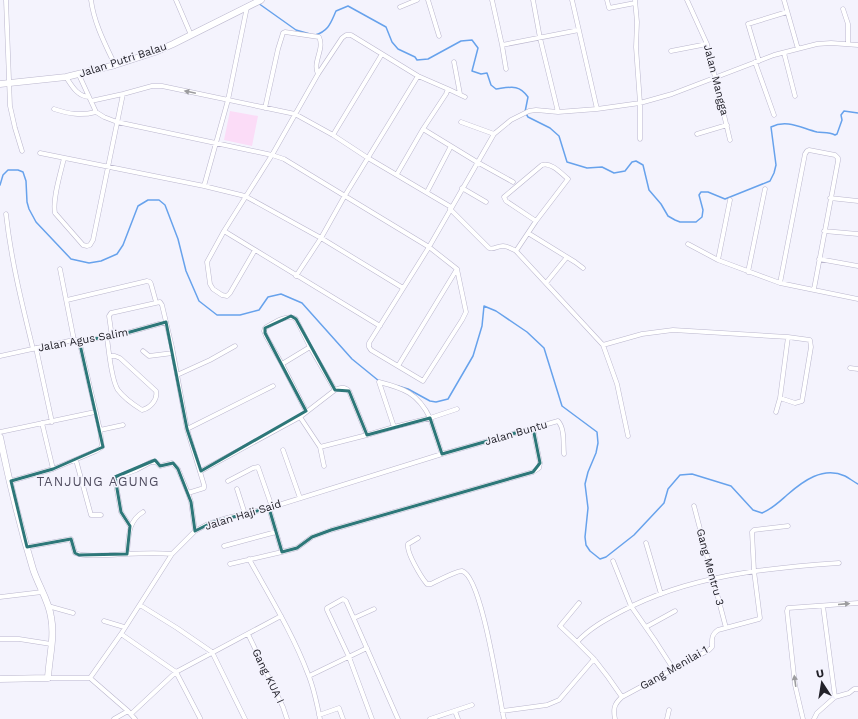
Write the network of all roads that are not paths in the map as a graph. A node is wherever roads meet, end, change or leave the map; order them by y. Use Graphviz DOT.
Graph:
graph roads {
  1 [pos="6,0"];
  2 [pos="91,0"];
  3 [pos="176,0"];
  4 [pos="417,0"];
  5 [pos="428,0"];
  6 [pos="492,0"];
  7 [pos="533,0"];
  8 [pos="572,0"];
  9 [pos="607,0"];
  10 [pos="687,0"];
  11 [pos="784,0"];
  12 [pos="635,1"];
  13 [pos="258,2"];
  14 [pos="247,7"];
  15 [pos="400,7"];
  16 [pos="843,9"];
  17 [pos="787,12"];
  18 [pos="579,30"];
  19 [pos="191,35"];
  20 [pos="439,36"];
  21 [pos="540,38"];
  22 [pos="707,44"];
  23 [pos="848,44"];
  24 [pos="502,45"];
  25 [pos="858,45"];
  26 [pos="798,49"];
  27 [pos="671,51"];
  28 [pos="784,53"];
  29 [pos="382,54"];
  30 [pos="454,62"];
  31 [pos="757,62"];
  32 [pos="115,65"];
  33 [pos="506,69"];
  34 [pos="318,74"];
  35 [pos="79,75"];
  36 [pos="418,76"];
  37 [pos="66,77"];
  38 [pos="715,78"];
  39 [pos="9,83"];
  40 [pos="0,84"];
  41 [pos="448,89"];
  42 [pos="123,94"];
  43 [pos="460,94"];
  44 [pos="795,96"];
  45 [pos="465,97"];
  46 [pos="90,99"];
  47 [pos="228,100"];
  48 [pos="640,103"];
  49 [pos="265,108"];
  50 [pos="597,109"];
  51 [pos="54,110"];
  52 [pos="96,112"];
  53 [pos="558,112"];
  54 [pos="295,114"];
  55 [pos="774,115"];
  56 [pos="117,122"];
  57 [pos="461,122"];
  58 [pos="727,125"];
  59 [pos="423,129"];
  60 [pos="494,134"];
  61 [pos="697,134"];
  62 [pos="333,135"];
  63 [pos="640,139"];
  64 [pos="730,140"];
  65 [pos="217,144"];
  66 [pos="451,146"];
  67 [pos="22,151"];
  68 [pos="40,153"];
  69 [pos="272,155"];
  70 [pos="64,158"];
  71 [pos="368,158"];
  72 [pos="477,162"];
  73 [pos="107,166"];
  74 [pos="397,174"];
  75 [pos="514,182"];
  76 [pos="204,186"];
  77 [pos="462,188"];
  78 [pos="765,189"];
  79 [pos="427,192"];
  80 [pos="246,196"];
  81 [pos="344,197"];
  82 [pos="830,198"];
  83 [pos="730,200"];
  84 [pos="858,201"];
  85 [pos="486,202"];
  86 [pos="450,208"];
  87 [pos="6,214"];
  88 [pos="536,220"];
  89 [pos="224,231"];
  90 [pos="824,231"];
  91 [pos="528,233"];
  92 [pos="858,234"];
  93 [pos="321,238"];
  94 [pos="688,244"];
  95 [pos="429,247"];
  96 [pos="255,250"];
  97 [pos="516,251"];
  98 [pos="567,257"];
  99 [pos="819,259"];
  100 [pos="718,260"];
  101 [pos="858,266"];
  102 [pos="457,268"];
  103 [pos="583,268"];
  104 [pos="60,269"];
  105 [pos="748,272"];
  106 [pos="296,276"];
  107 [pos="546,283"];
  108 [pos="780,283"];
  109 [pos="403,288"];
  110 [pos="814,289"];
  111 [pos="858,298"];
  112 [pos="67,300"];
  113 [pos="156,302"];
  114 [pos="166,322"];
  115 [pos="380,326"];
  116 [pos="112,337"];
  117 [pos="788,337"];
  118 [pos="107,338"];
  119 [pos="77,340"];
  120 [pos="603,345"];
  121 [pos="235,346"];
  122 [pos="310,347"];
  123 [pos="34,348"];
  124 [pos="143,351"];
  125 [pos="173,353"];
  126 [pos="0,356"];
  127 [pos="111,356"];
  128 [pos="282,364"];
  129 [pos="398,366"];
  130 [pos="850,368"];
  131 [pos="858,369"];
  132 [pos="177,375"];
  133 [pos="273,386"];
  134 [pos="335,390"];
  135 [pos="780,398"];
  136 [pos="457,409"];
  137 [pos="306,411"];
  138 [pos="95,412"];
  139 [pos="776,412"];
  140 [pos="300,417"];
  141 [pos="430,418"];
  142 [pos="52,422"];
  143 [pos="42,424"];
  144 [pos="123,425"];
  145 [pos="394,427"];
  146 [pos="533,428"];
  147 [pos="187,429"];
  148 [pos="100,430"];
  149 [pos="0,432"];
  150 [pos="367,435"];
  151 [pos="0,436"];
  152 [pos="628,436"];
  153 [pos="1,445"];
  154 [pos="320,448"];
  155 [pos="283,450"];
  156 [pos="442,454"];
  157 [pos="564,454"];
  158 [pos="76,460"];
  159 [pos="324,466"];
  160 [pos="53,469"];
  161 [pos="201,471"];
  162 [pos="11,481"];
  163 [pos="228,481"];
  164 [pos="237,489"];
  165 [pos="188,493"];
  166 [pos="300,498"];
  167 [pos="694,506"];
  168 [pos="270,507"];
  169 [pos="143,512"];
  170 [pos="245,514"];
  171 [pos="101,515"];
  172 [pos="130,526"];
  173 [pos="788,526"];
  174 [pos="195,531"];
  175 [pos="276,532"];
  176 [pos="418,538"];
  177 [pos="646,543"];
  178 [pos="224,546"];
  179 [pos="27,547"];
  180 [pos="282,552"];
  181 [pos="127,554"];
  182 [pos="172,554"];
  183 [pos="249,560"];
  184 [pos="613,561"];
  185 [pos="839,563"];
  186 [pos="230,564"];
  187 [pos="754,571"];
  188 [pos="712,580"];
  189 [pos="42,592"];
  190 [pos="661,594"];
  191 [pos="0,597"];
  192 [pos="579,603"];
  193 [pos="858,603"];
  194 [pos="140,605"];
  195 [pos="48,606"];
  196 [pos="632,606"];
  197 [pos="823,606"];
  198 [pos="374,609"];
  199 [pos="675,611"];
  200 [pos="73,613"];
  201 [pos="281,616"];
  202 [pos="354,618"];
  203 [pos="104,621"];
  204 [pos="124,627"];
  205 [pos="646,627"];
  206 [pos="726,628"];
  207 [pos="121,634"];
  208 [pos="248,634"];
  209 [pos="0,639"];
  210 [pos="577,642"];
  211 [pos="51,644"];
  212 [pos="367,648"];
  213 [pos="212,652"];
  214 [pos="349,657"];
  215 [pos="594,659"];
  216 [pos="674,670"];
  217 [pos="176,672"];
  218 [pos="309,676"];
  219 [pos="48,678"];
  220 [pos="90,678"];
  221 [pos="0,679"];
  222 [pos="858,689"];
  223 [pos="622,697"];
  224 [pos="834,697"];
  225 [pos="472,705"];
  226 [pos="669,710"];
  227 [pos="455,711"];
  228 [pos="502,711"];
  229 [pos="130,712"];
  230 [pos="320,717"];
  231 [pos="114,719"];
  232 [pos="135,719"];
  233 [pos="200,719"];
  234 [pos="246,719"];
  235 [pos="287,719"];
  236 [pos="343,719"];
  237 [pos="372,719"];
  238 [pos="398,719"];
  239 [pos="430,719"];
  240 [pos="458,719"];
  241 [pos="504,719"];
  242 [pos="615,719"];
  243 [pos="667,719"];
  244 [pos="803,719"];
  245 [pos="814,719"];
  1 -- 39 [label="street"];
  2 -- 32 [label="street"];
  3 -- 19 [label="street"];
  4 -- 15 [label="street"];
  5 -- 20 [label="street"];
  6 -- 24 [label="street"];
  7 -- 21 [label="street"];
  8 -- 18 [label="street"];
  9 -- 12 [label="street"];
  10 -- 22 [label="street, Jalan Mangga"];
  11 -- 17 [label="street"];
  12 -- 48 [label="street"];
  13 -- 14 [label="street, Jalan Putri Balau"];
  14 -- 19 [label="street, Jalan Putri Balau"];
  14 -- 47 [label="street"];
  16 -- 23 [label="street"];
  17 -- 26 [label="street"];
  17 -- 31 [label="street"];
  18 -- 21 [label="street"];
  18 -- 50 [label="street"];
  19 -- 32 [label="street, Jalan Putri Balau"];
  21 -- 24 [label="street"];
  21 -- 53 [label="street"];
  22 -- 27 [label="street"];
  22 -- 38 [label="street, Jalan Mangga"];
  23 -- 25 [label="street"];
  23 -- 26 [label="street"];
  24 -- 33 [label="street"];
  26 -- 28 [label="street"];
  28 -- 31 [label="street"];
  28 -- 44 [label="street"];
  29 -- 34 [label="street"];
  29 -- 36 [label="street"];
  29 -- 62 [label="street"];
  30 -- 43 [label="street"];
  31 -- 38 [label="street"];
  31 -- 55 [label="street"];
  32 -- 35 [label="street, Jalan Putri Balau"];
  34 -- 49 [label="street"];
  34 -- 54 [label="street"];
  35 -- 37 [label="street, Jalan Putri Balau"];
  35 -- 46 [label="street"];
  36 -- 41 [label="street"];
  36 -- 71 [label="street"];
  37 -- 39 [label="street, Jalan Putri Balau"];
  37 -- 46 [label="street"];
  38 -- 48 [label="street"];
  38 -- 58 [label="street, Jalan Mangga"];
  39 -- 40 [label="street, Jalan Putri Balau"];
  39 -- 67 [label="street"];
  41 -- 43 [label="street"];
  41 -- 59 [label="street"];
  42 -- 46 [label="street"];
  47 -- 42 [label="street, one-way"];
  42 -- 56 [label="street"];
  43 -- 45 [label="street"];
  46 -- 52 [label="street"];
  47 -- 49 [label="street"];
  47 -- 65 [label="street"];
  48 -- 50 [label="street"];
  48 -- 63 [label="street"];
  49 -- 54 [label="street"];
  50 -- 53 [label="street"];
  51 -- 52 [label="street"];
  52 -- 56 [label="street"];
  53 -- 60 [label="street"];
  54 -- 62 [label="street"];
  54 -- 69 [label="street"];
  56 -- 65 [label="street"];
  56 -- 73 [label="street"];
  57 -- 60 [label="street"];
  58 -- 61 [label="street"];
  58 -- 64 [label="street, Jalan Mangga"];
  59 -- 66 [label="street"];
  59 -- 74 [label="street"];
  60 -- 72 [label="street"];
  62 -- 71 [label="street"];
  65 -- 69 [label="street"];
  65 -- 76 [label="street"];
  66 -- 72 [label="street"];
  66 -- 79 [label="street"];
  68 -- 70 [label="street"];
  69 -- 80 [label="street"];
  69 -- 81 [label="street"];
  70 -- 73 [label="street"];
  70 -- 73 [label="street"];
  71 -- 74 [label="street"];
  71 -- 81 [label="street"];
  72 -- 75 [label="street"];
  72 -- 77 [label="street"];
  73 -- 76 [label="street"];
  74 -- 79 [label="street"];
  76 -- 80 [label="street"];
  77 -- 85 [label="street"];
  77 -- 86 [label="street"];
  78 -- 105 [label="street"];
  79 -- 86 [label="street"];
  80 -- 89 [label="street"];
  80 -- 93 [label="street"];
  81 -- 93 [label="street"];
  81 -- 95 [label="street"];
  82 -- 84 [label="street"];
  82 -- 90 [label="street"];
  82 -- 108 [label="street"];
  83 -- 100 [label="street"];
  86 -- 95 [label="street"];
  86 -- 97 [label="street"];
  87 -- 123 [label="street"];
  88 -- 88 [label="street"];
  88 -- 91 [label="street"];
  89 -- 96 [label="street"];
  89 -- 96 [label="street"];
  90 -- 92 [label="street"];
  90 -- 99 [label="street"];
  91 -- 97 [label="street"];
  91 -- 98 [label="street"];
  93 -- 106 [label="street"];
  93 -- 109 [label="street"];
  94 -- 100 [label="street"];
  95 -- 102 [label="street"];
  95 -- 109 [label="street"];
  96 -- 106 [label="street"];
  97 -- 107 [label="street"];
  98 -- 103 [label="street"];
  98 -- 107 [label="street"];
  99 -- 101 [label="street"];
  99 -- 110 [label="street"];
  100 -- 105 [label="street"];
  102 -- 129 [label="street"];
  102 -- 129 [label="street"];
  104 -- 112 [label="street"];
  105 -- 108 [label="street"];
  106 -- 115 [label="street"];
  107 -- 120 [label="street"];
  108 -- 110 [label="street"];
  109 -- 115 [label="street"];
  110 -- 111 [label="street"];
  112 -- 113 [label="street"];
  112 -- 119 [label="street"];
  113 -- 114 [label="street"];
  113 -- 116 [label="street"];
  114 -- 116 [label="street, Jalan Agus Salim"];
  114 -- 125 [label="street"];
  115 -- 129 [label="street"];
  116 -- 118 [label="street, Jalan Agus Salim"];
  117 -- 120 [label="street"];
  117 -- 135 [label="street"];
  117 -- 135 [label="street"];
  118 -- 119 [label="street, Jalan Agus Salim"];
  118 -- 127 [label="street"];
  119 -- 123 [label="street, Jalan Agus Salim"];
  119 -- 138 [label="street"];
  120 -- 152 [label="street"];
  121 -- 132 [label="street"];
  122 -- 128 [label="street"];
  122 -- 128 [label="street"];
  122 -- 134 [label="street"];
  123 -- 126 [label="street, Jalan Agus Salim"];
  123 -- 142 [label="street"];
  124 -- 125 [label="street"];
  125 -- 132 [label="street"];
  127 -- 127 [label="street"];
  128 -- 137 [label="street"];
  130 -- 131 [label="street"];
  132 -- 147 [label="street"];
  133 -- 147 [label="street"];
  134 -- 137 [label="street"];
  134 -- 150 [label="street"];
  135 -- 139 [label="street"];
  136 -- 141 [label="street"];
  137 -- 140 [label="street"];
  138 -- 142 [label="street"];
  138 -- 148 [label="street"];
  140 -- 154 [label="street"];
  140 -- 161 [label="street"];
  141 -- 145 [label="street"];
  141 -- 145 [label="street"];
  141 -- 156 [label="street"];
  142 -- 143 [label="street"];
  143 -- 149 [label="street"];
  143 -- 160 [label="street"];
  144 -- 148 [label="street"];
  145 -- 150 [label="street"];
  146 -- 156 [label="street, Jalan Buntu"];
  146 -- 157 [label="street, Jalan Buntu"];
  146 -- 180 [label="street"];
  147 -- 161 [label="street"];
  148 -- 158 [label="street"];
  150 -- 154 [label="street"];
  151 -- 153 [label="street"];
  153 -- 162 [label="street"];
  154 -- 159 [label="street"];
  155 -- 166 [label="street"];
  156 -- 166 [label="street, Jalan Haji Said"];
  158 -- 160 [label="street"];
  158 -- 171 [label="street"];
  160 -- 162 [label="street"];
  161 -- 165 [label="street"];
  162 -- 179 [label="street"];
  163 -- 168 [label="street"];
  164 -- 170 [label="street"];
  165 -- 172 [label="street"];
  165 -- 174 [label="street"];
  166 -- 168 [label="street, Jalan Haji Said"];
  167 -- 188 [label="street, Gang Mentru 3"];
  168 -- 170 [label="street, Jalan Haji Said"];
  168 -- 175 [label="street"];
  169 -- 172 [label="street"];
  170 -- 174 [label="street, Jalan Haji Said"];
  172 -- 181 [label="street"];
  173 -- 187 [label="street"];
  174 -- 182 [label="street, Jalan Haji Said"];
  175 -- 178 [label="street"];
  175 -- 180 [label="street"];
  176 -- 228 [label="street"];
  177 -- 190 [label="street"];
  179 -- 181 [label="street"];
  179 -- 189 [label="street"];
  180 -- 183 [label="street"];
  181 -- 182 [label="street"];
  182 -- 194 [label="street, Jalan Haji Said"];
  183 -- 186 [label="street"];
  183 -- 201 [label="street"];
  184 -- 196 [label="street"];
  185 -- 187 [label="street"];
  187 -- 188 [label="street"];
  187 -- 206 [label="street, Gang Menilai 1"];
  188 -- 190 [label="street"];
  188 -- 206 [label="street, Gang Mentru 3"];
  189 -- 191 [label="street"];
  189 -- 195 [label="street"];
  190 -- 196 [label="street"];
  192 -- 210 [label="street"];
  197 -- 193 [label="street, one-way"];
  194 -- 204 [label="street, Jalan Haji Said"];
  194 -- 213 [label="street"];
  195 -- 200 [label="street"];
  195 -- 211 [label="street"];
  196 -- 205 [label="street"];
  196 -- 210 [label="street"];
  197 -- 224 [label="street"];
  244 -- 197 [label="street, one-way"];
  198 -- 202 [label="street"];
  199 -- 205 [label="street"];
  201 -- 208 [label="street"];
  201 -- 218 [label="street"];
  202 -- 212 [label="street"];
  202 -- 214 [label="street"];
  203 -- 204 [label="street"];
  204 -- 207 [label="street, Jalan Haji Said"];
  205 -- 216 [label="street"];
  206 -- 216 [label="street, Gang Menilai 1"];
  207 -- 217 [label="street"];
  207 -- 220 [label="street, Jalan Haji Said"];
  208 -- 213 [label="street"];
  208 -- 235 [label="street, Gang KUA I"];
  209 -- 211 [label="street"];
  210 -- 215 [label="street"];
  211 -- 219 [label="street"];
  212 -- 214 [label="street"];
  212 -- 238 [label="street"];
  213 -- 217 [label="street"];
  213 -- 234 [label="street"];
  214 -- 218 [label="street"];
  214 -- 237 [label="street"];
  215 -- 223 [label="street"];
  215 -- 228 [label="street"];
  216 -- 223 [label="street, Gang Menilai 1"];
  217 -- 229 [label="street"];
  217 -- 233 [label="street"];
  218 -- 230 [label="street"];
  219 -- 220 [label="street"];
  219 -- 221 [label="street"];
  220 -- 229 [label="street"];
  222 -- 224 [label="street"];
  223 -- 242 [label="street"];
  224 -- 245 [label="street"];
  225 -- 227 [label="street"];
  226 -- 243 [label="street"];
  227 -- 239 [label="street"];
  227 -- 240 [label="street"];
  228 -- 241 [label="street"];
  229 -- 231 [label="street"];
  229 -- 232 [label="street"];
  230 -- 236 [label="street"];
}
